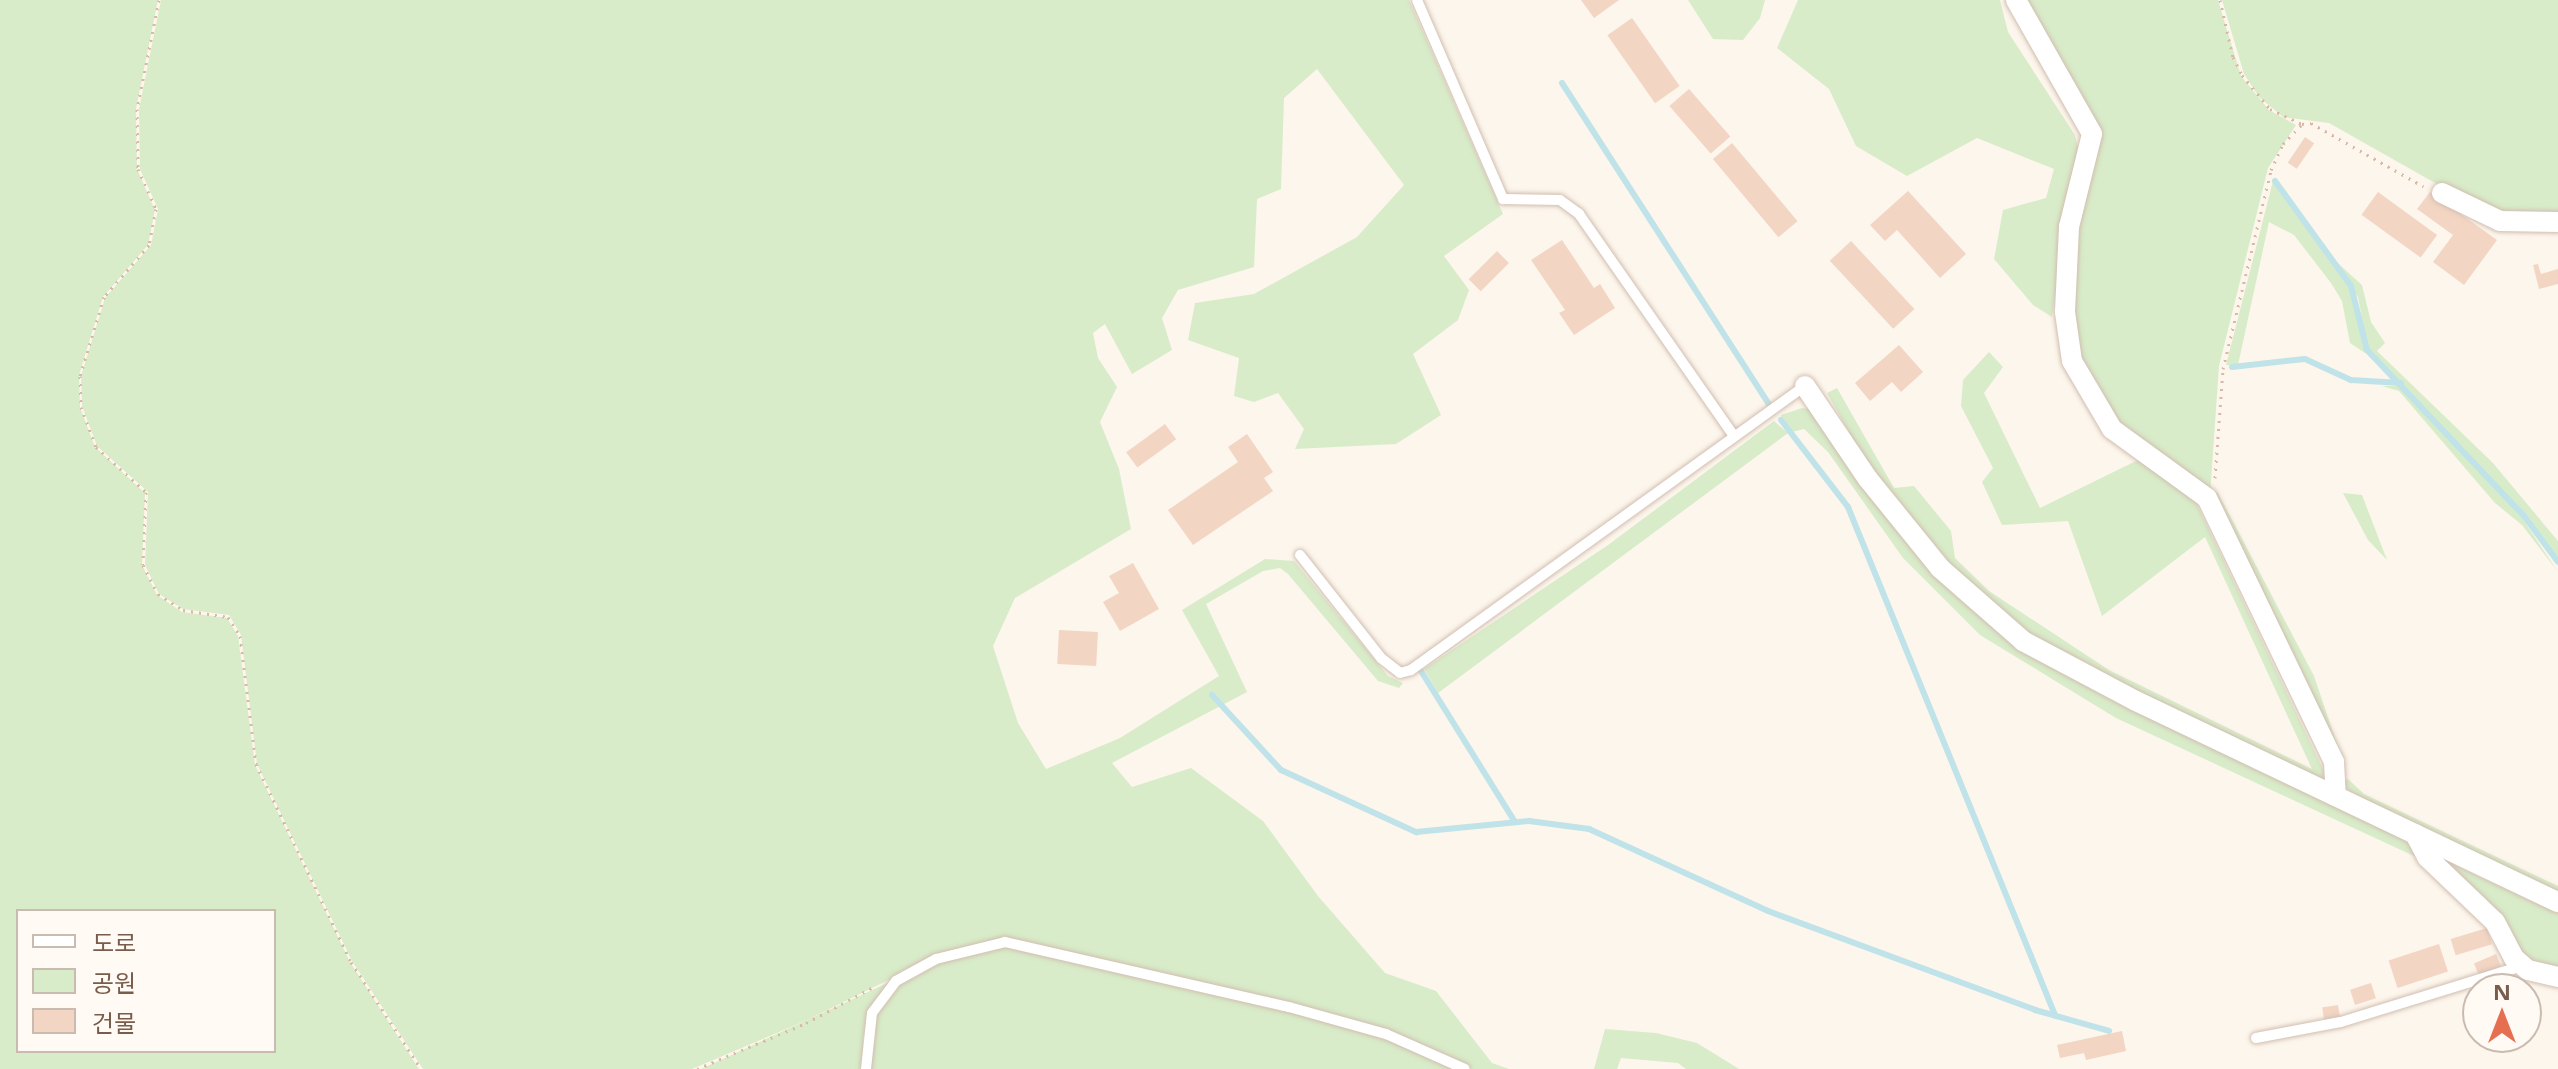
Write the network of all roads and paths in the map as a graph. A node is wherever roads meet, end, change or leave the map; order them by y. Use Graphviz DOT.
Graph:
graph roads {
  1 [pos="159,0"];
  2 [pos="1417,0"];
  3 [pos="2016,0"];
  4 [pos="2220,0"];
  5 [pos="2302,124"];
  6 [pos="2442,193"];
  7 [pos="2558,222"];
  8 [pos="1805,386"];
  9 [pos="1733,435"];
  10 [pos="2211,510"];
  11 [pos="1300,555"];
  12 [pos="2336,796"];
  13 [pos="2415,834"];
  14 [pos="2558,902"];
  15 [pos="2522,966"];
  16 [pos="2558,977"];
  17 [pos="883,982"];
  18 [pos="2256,1038"];
  19 [pos="421,1069"];
  20 [pos="697,1069"];
  21 [pos="866,1069"];
  22 [pos="1465,1069"];
  1 -- 19 [label="path"];
  2 -- 9 [label="lane"];
  3 -- 10 [label="street"];
  4 -- 5 [label="path"];
  5 -- 6 [label="path"];
  5 -- 10 [label="path"];
  6 -- 7 [label="street"];
  8 -- 9 [label="lane"];
  8 -- 12 [label="street"];
  9 -- 11 [label="lane"];
  10 -- 12 [label="street"];
  12 -- 13 [label="street"];
  13 -- 14 [label="street"];
  13 -- 15 [label="street"];
  15 -- 16 [label="street"];
  15 -- 18 [label="lane"];
  17 -- 20 [label="path"];
  21 -- 22 [label="lane"];
}
